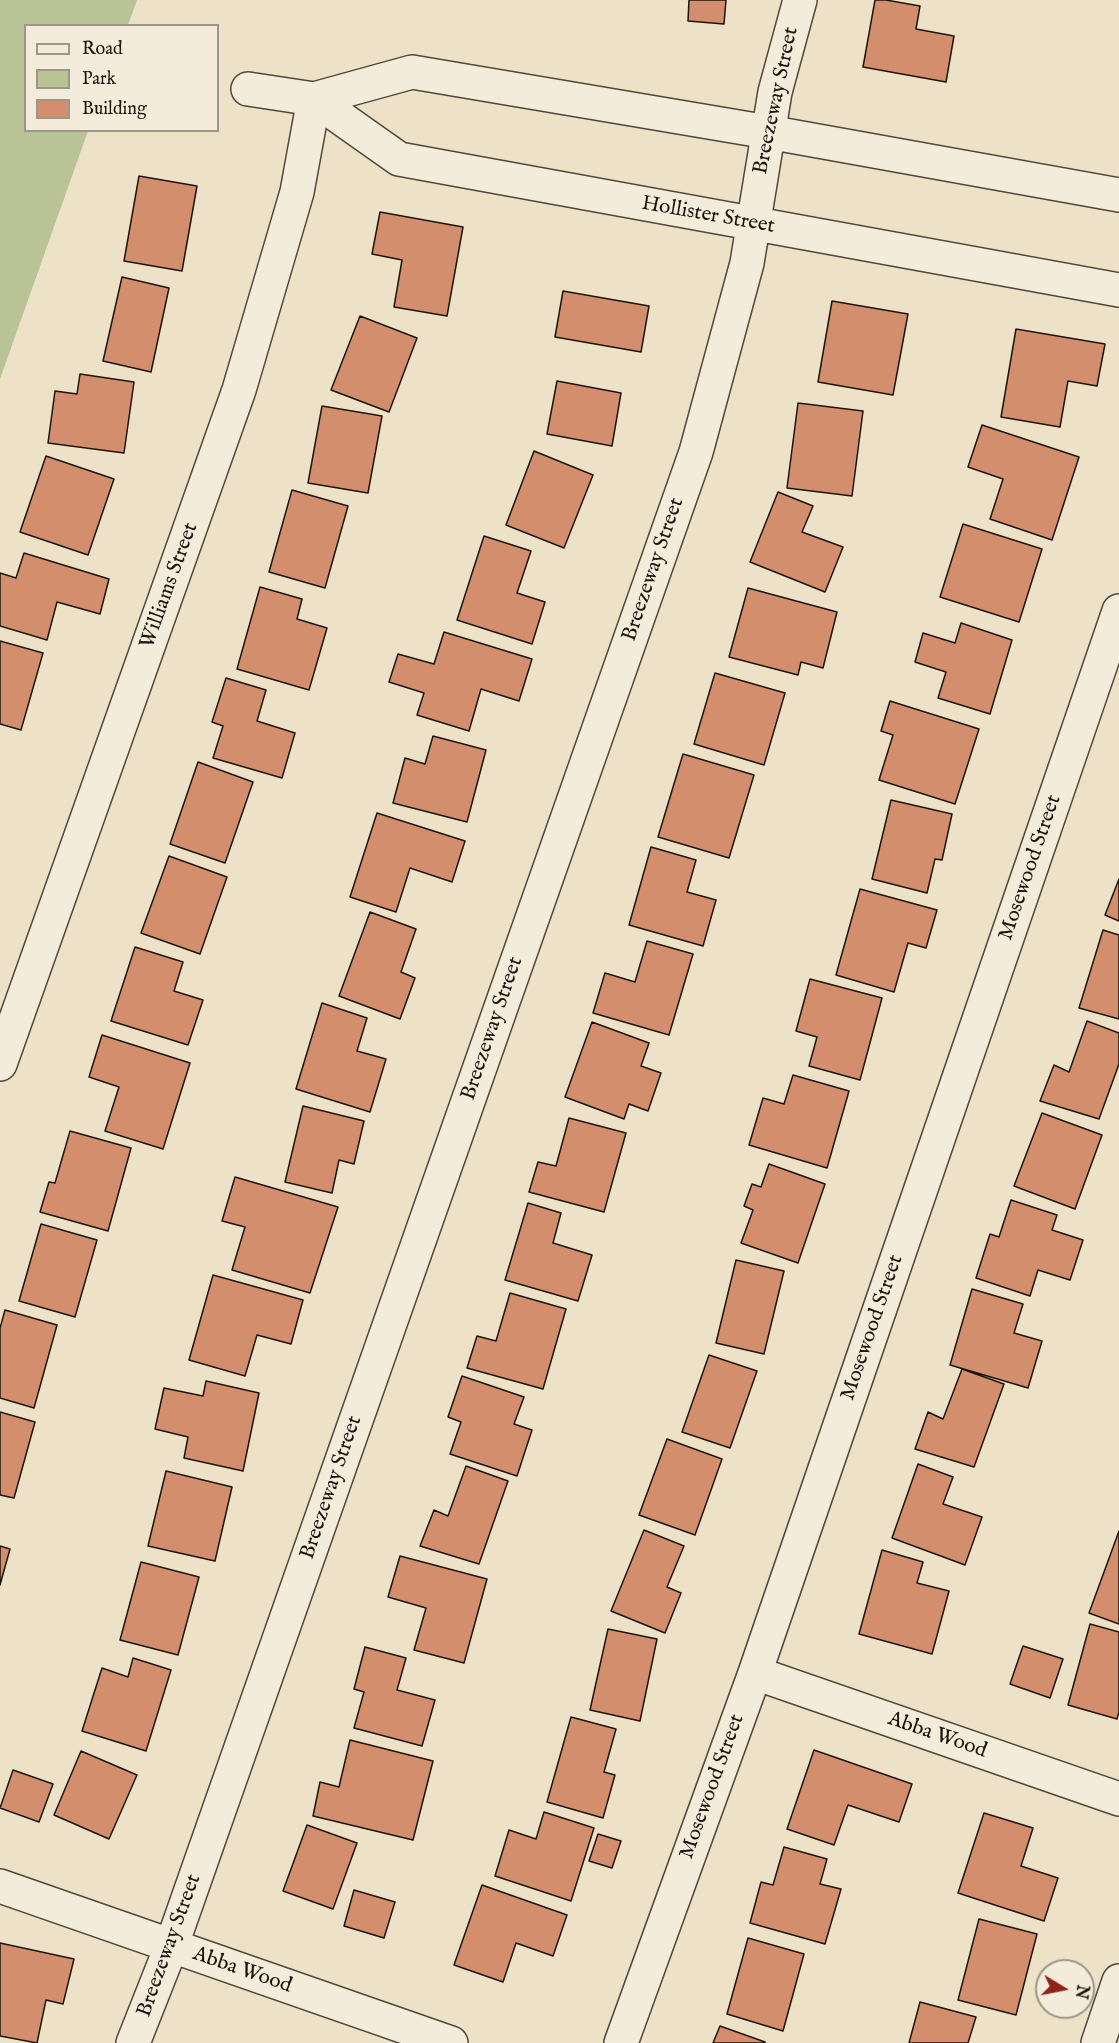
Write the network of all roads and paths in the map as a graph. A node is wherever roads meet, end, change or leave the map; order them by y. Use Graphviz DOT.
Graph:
graph roads {
  1 [pos="800,0"];
  2 [pos="248,89"];
  3 [pos="314,99"];
  4 [pos="768,132"];
  5 [pos="1119,195"];
  6 [pos="753,224"];
  7 [pos="1119,290"];
  8 [pos="1119,611"];
  9 [pos="0,1064"];
  10 [pos="754,1673"];
  11 [pos="1119,1799"];
  12 [pos="0,1886"];
  13 [pos="171,1947"];
  14 [pos="1119,1981"];
  15 [pos="134,2043"];
  16 [pos="451,2043"];
  17 [pos="621,2043"];
  18 [pos="1098,2043"];
  1 -- 4 [label="street, Breezeway Street"];
  2 -- 3 [label="street, Hollister Street"];
  3 -- 4 [label="street, Hollister Street"];
  3 -- 6 [label="street, Hollister Street"];
  3 -- 9 [label="street, Williams Street"];
  4 -- 5 [label="street, Hollister Street"];
  4 -- 6 [label="street, Breezeway Street"];
  6 -- 7 [label="street, Hollister Street"];
  6 -- 13 [label="street, Breezeway Street"];
  8 -- 10 [label="street, Mosewood Street"];
  10 -- 11 [label="street, Abba Wood"];
  10 -- 17 [label="street, Mosewood Street"];
  12 -- 13 [label="street, Abba Wood"];
  13 -- 15 [label="street, Breezeway Street"];
  13 -- 16 [label="street, Abba Wood"];
  14 -- 18 [label="street"];
}
